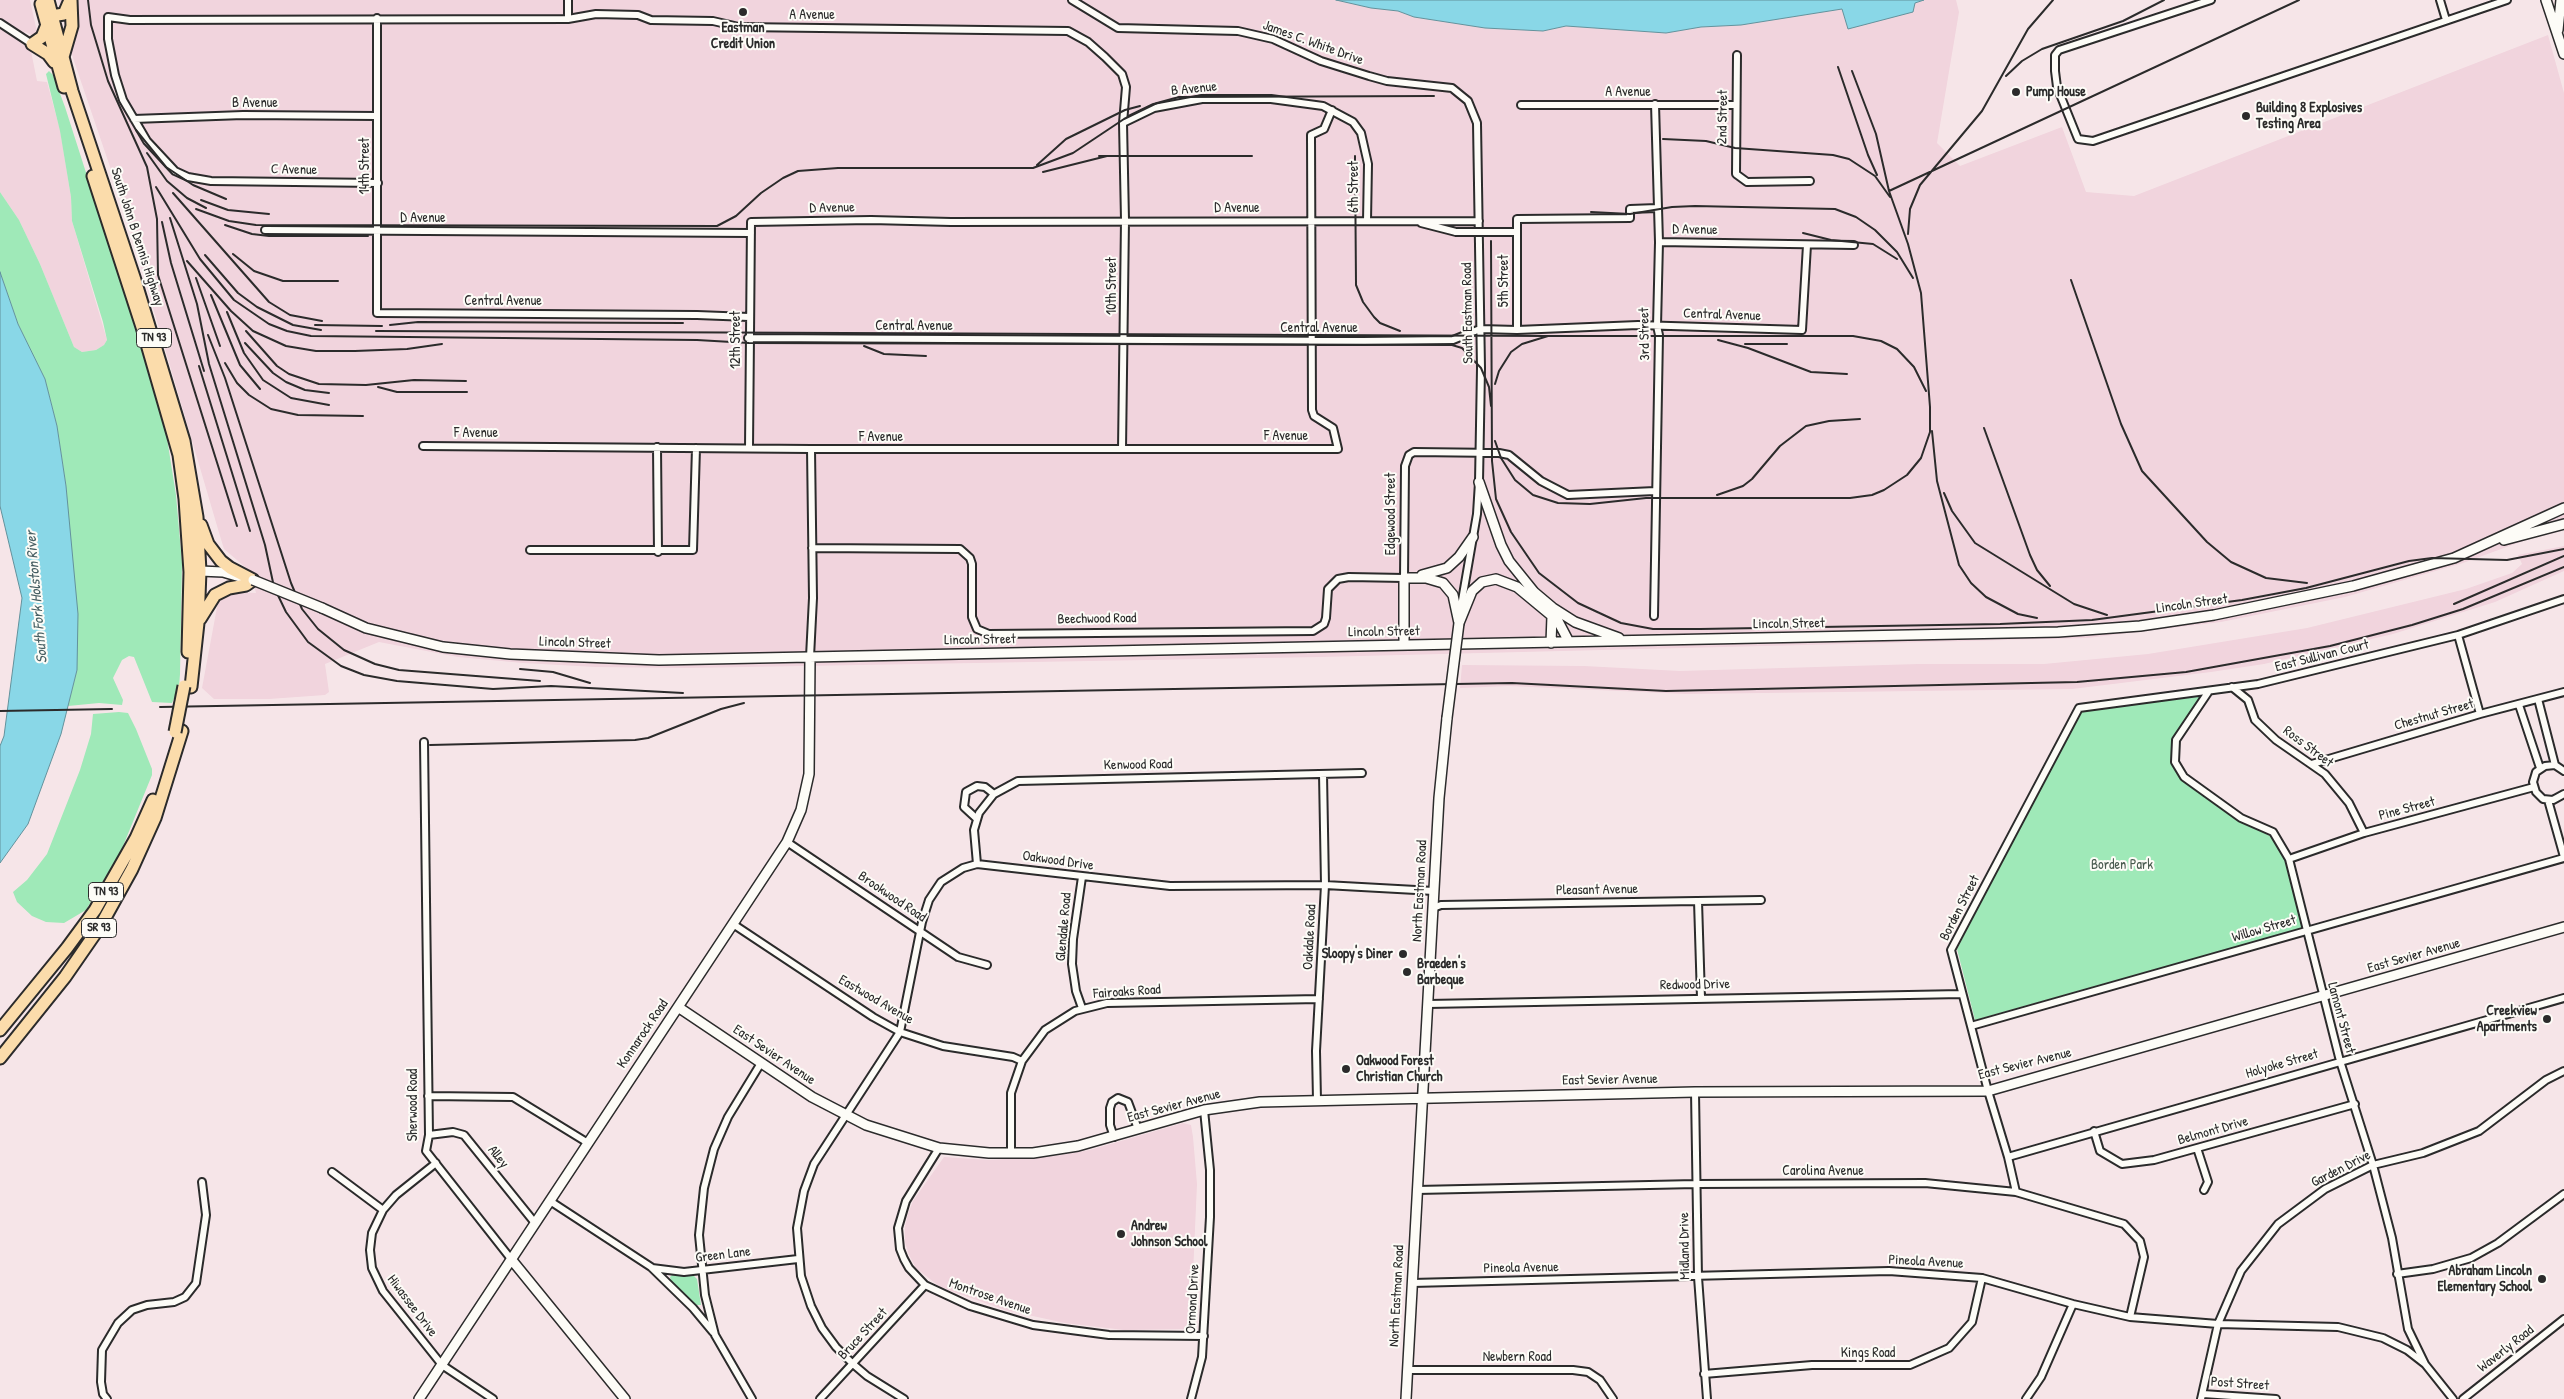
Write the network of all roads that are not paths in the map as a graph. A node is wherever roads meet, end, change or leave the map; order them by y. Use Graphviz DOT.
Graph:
graph roads {
  1 [pos="40,0"];
  2 [pos="48,0"];
  3 [pos="71,0"];
  4 [pos="568,0"];
  5 [pos="1072,0"];
  6 [pos="2211,0"];
  7 [pos="2440,0"];
  8 [pos="2507,0"];
  9 [pos="2546,0"];
  10 [pos="2561,0"];
  11 [pos="51,16"];
  12 [pos="108,17"];
  13 [pos="377,18"];
  14 [pos="568,19"];
  15 [pos="2446,20"];
  16 [pos="0,23"];
  17 [pos="46,27"];
  18 [pos="2558,36"];
  19 [pos="32,44"];
  20 [pos="1737,54"];
  21 [pos="2564,54"];
  22 [pos="60,61"];
  23 [pos="1460,93"];
  24 [pos="1272,99"];
  25 [pos="1655,104"];
  26 [pos="1520,105"];
  27 [pos="1735,105"];
  28 [pos="1332,110"];
  29 [pos="377,116"];
  30 [pos="134,119"];
  31 [pos="1123,123"];
  32 [pos="1810,181"];
  33 [pos="378,183"];
  34 [pos="1657,208"];
  35 [pos="1125,220"];
  36 [pos="1312,221"];
  37 [pos="1366,221"];
  38 [pos="1410,221"];
  39 [pos="1479,221"];
  40 [pos="265,230"];
  41 [pos="378,231"];
  42 [pos="1516,232"];
  43 [pos="751,233"];
  44 [pos="1659,242"];
  45 [pos="1807,244"];
  46 [pos="1854,246"];
  47 [pos="377,313"];
  48 [pos="748,317"];
  49 [pos="1657,326"];
  50 [pos="1480,329"];
  51 [pos="1517,330"];
  52 [pos="748,338"];
  53 [pos="1124,339"];
  54 [pos="1313,341"];
  55 [pos="423,446"];
  56 [pos="657,447"];
  57 [pos="696,448"];
  58 [pos="749,448"];
  59 [pos="811,449"];
  60 [pos="1122,449"];
  61 [pos="1479,451"];
  62 [pos="1479,482"];
  63 [pos="1656,491"];
  64 [pos="2564,508"];
  65 [pos="197,517"];
  66 [pos="2564,524"];
  67 [pos="1473,537"];
  68 [pos="2495,541"];
  69 [pos="812,548"];
  70 [pos="530,550"];
  71 [pos="658,552"];
  72 [pos="195,572"];
  73 [pos="1409,578"];
  74 [pos="253,580"];
  75 [pos="2564,600"];
  76 [pos="1552,616"];
  77 [pos="1654,616"];
  78 [pos="198,623"];
  79 [pos="1458,623"];
  80 [pos="2458,635"];
  81 [pos="1626,641"];
  82 [pos="1569,642"];
  83 [pos="1551,643"];
  84 [pos="1404,645"];
  85 [pos="810,657"];
  86 [pos="188,686"];
  87 [pos="2232,687"];
  88 [pos="2209,691"];
  89 [pos="2564,692"];
  90 [pos="2538,699"];
  91 [pos="2519,705"];
  92 [pos="2079,708"];
  93 [pos="2480,714"];
  94 [pos="178,732"];
  95 [pos="424,742"];
  96 [pos="2312,764"];
  97 [pos="2555,765"];
  98 [pos="2540,768"];
  99 [pos="2564,770"];
  100 [pos="1362,773"];
  101 [pos="1323,774"];
  102 [pos="167,781"];
  103 [pos="2534,787"];
  104 [pos="994,794"];
  105 [pos="2564,795"];
  106 [pos="2548,800"];
  107 [pos="977,819"];
  108 [pos="2364,833"];
  109 [pos="787,842"];
  110 [pos="2564,857"];
  111 [pos="2289,859"];
  112 [pos="977,864"];
  113 [pos="1082,877"];
  114 [pos="1325,885"];
  115 [pos="1434,891"];
  116 [pos="1761,900"];
  117 [pos="1698,901"];
  118 [pos="1433,908"];
  119 [pos="733,924"];
  120 [pos="2564,927"];
  121 [pos="2306,930"];
  122 [pos="920,931"];
  123 [pos="987,965"];
  124 [pos="1962,994"];
  125 [pos="2323,997"];
  126 [pos="1701,998"];
  127 [pos="2564,998"];
  128 [pos="1319,999"];
  129 [pos="1428,1004"];
  130 [pos="678,1007"];
  131 [pos="1082,1008"];
  132 [pos="1971,1026"];
  133 [pos="0,1030"];
  134 [pos="900,1032"];
  135 [pos="0,1058"];
  136 [pos="1022,1061"];
  137 [pos="2340,1061"];
  138 [pos="761,1063"];
  139 [pos="2564,1071"];
  140 [pos="1988,1090"];
  141 [pos="1695,1092"];
  142 [pos="428,1096"];
  143 [pos="1422,1098"];
  144 [pos="1317,1100"];
  145 [pos="2355,1104"];
  146 [pos="1204,1110"];
  147 [pos="844,1115"];
  148 [pos="1138,1129"];
  149 [pos="2094,1131"];
  150 [pos="429,1135"];
  151 [pos="1114,1137"];
  152 [pos="588,1143"];
  153 [pos="939,1148"];
  154 [pos="2197,1148"];
  155 [pos="1011,1153"];
  156 [pos="2008,1157"];
  157 [pos="436,1163"];
  158 [pos="2373,1165"];
  159 [pos="332,1172"];
  160 [pos="202,1182"];
  161 [pos="1696,1184"];
  162 [pos="1417,1190"];
  163 [pos="2204,1190"];
  164 [pos="2016,1192"];
  165 [pos="2563,1196"];
  166 [pos="550,1201"];
  167 [pos="382,1210"];
  168 [pos="534,1223"];
  169 [pos="511,1259"];
  170 [pos="798,1259"];
  171 [pos="651,1267"];
  172 [pos="701,1270"];
  173 [pos="2397,1274"];
  174 [pos="1698,1277"];
  175 [pos="1982,1278"];
  176 [pos="1412,1282"];
  177 [pos="925,1285"];
  178 [pos="2073,1304"];
  179 [pos="2130,1317"];
  180 [pos="2564,1319"];
  181 [pos="2218,1324"];
  182 [pos="715,1335"];
  183 [pos="1204,1336"];
  184 [pos="853,1364"];
  185 [pos="2425,1364"];
  186 [pos="442,1365"];
  187 [pos="1407,1370"];
  188 [pos="1704,1374"];
  189 [pos="2202,1396"];
  190 [pos="107,1399"];
  191 [pos="419,1399"];
  192 [pos="493,1399"];
  193 [pos="625,1399"];
  194 [pos="752,1399"];
  195 [pos="820,1399"];
  196 [pos="904,1399"];
  197 [pos="1191,1399"];
  198 [pos="1406,1399"];
  199 [pos="1613,1399"];
  200 [pos="1707,1399"];
  201 [pos="2026,1399"];
  202 [pos="2276,1399"];
  203 [pos="2453,1399"];
  204 [pos="2463,1399"];
  1 -- 17 [label="highway, South John B Dennis Highway / TN 93"];
  2 -- 11 [label="highway, South John B Dennis Highway / TN 93"];
  3 -- 11 [label="highway"];
  3 -- 22 [label="highway"];
  4 -- 14 [label="street"];
  5 -- 23 [label="street, James C. White Drive"];
  6 -- 15 [label="street"];
  7 -- 15 [label="street"];
  8 -- 15 [label="street"];
  9 -- 18 [label="main road"];
  10 -- 18 [label="main road"];
  11 -- 22 [label="highway, South John B Dennis Highway / TN 93"];
  12 -- 13 [label="street, A Avenue"];
  12 -- 30 [label="street, C Avenue"];
  13 -- 14 [label="street, A Avenue"];
  13 -- 29 [label="street, 14th Street"];
  14 -- 31 [label="street, A Avenue"];
  16 -- 19 [label="street"];
  17 -- 19 [label="highway"];
  17 -- 22 [label="highway, South John B Dennis Highway / TN 93"];
  18 -- 21 [label="main road"];
  19 -- 22 [label="highway"];
  20 -- 27 [label="street, 2nd Street"];
  22 -- 65 [label="highway, South John B Dennis Highway / TN 93"];
  22 -- 72 [label="highway, South John B Dennis Highway / TN 93"];
  23 -- 39 [label="street, South Eastman Road"];
  24 -- 28 [label="street, 6th Street"];
  24 -- 31 [label="street, B Avenue"];
  25 -- 26 [label="street, A Avenue"];
  25 -- 27 [label="street, A Avenue"];
  25 -- 34 [label="street"];
  27 -- 32 [label="street, 2nd Street"];
  28 -- 36 [label="street"];
  28 -- 37 [label="street, 6th Street"];
  29 -- 30 [label="street, B Avenue"];
  29 -- 33 [label="street, 14th Street"];
  30 -- 33 [label="street, C Avenue"];
  31 -- 35 [label="street, 10th Street"];
  33 -- 41 [label="street, 14th Street"];
  34 -- 42 [label="street, D Avenue"];
  34 -- 44 [label="street, D Avenue"];
  35 -- 36 [label="street, D Avenue"];
  35 -- 43 [label="street, D Avenue"];
  35 -- 53 [label="street, 10th Street"];
  36 -- 37 [label="street, D Avenue"];
  36 -- 54 [label="street"];
  37 -- 38 [label="street, D Avenue"];
  38 -- 39 [label="street, D Avenue"];
  38 -- 42 [label="street, D Avenue, bridge"];
  39 -- 50 [label="street, South Eastman Road"];
  40 -- 41 [label="street, D Avenue"];
  41 -- 43 [label="street, D Avenue"];
  41 -- 47 [label="street, 14th Street"];
  42 -- 51 [label="street, 5th Street"];
  43 -- 48 [label="street, 12th Street"];
  44 -- 45 [label="street, D Avenue"];
  44 -- 49 [label="street, 3rd Street"];
  45 -- 46 [label="street, D Avenue"];
  45 -- 49 [label="street, Central Avenue"];
  47 -- 48 [label="street, Central Avenue"];
  48 -- 52 [label="street, 12th Street"];
  49 -- 51 [label="street, Central Avenue"];
  49 -- 63 [label="street, 3rd Street"];
  50 -- 51 [label="street, Central Avenue"];
  50 -- 54 [label="street, Central Avenue"];
  50 -- 61 [label="street, South Eastman Road"];
  52 -- 53 [label="street, Central Avenue"];
  52 -- 58 [label="street, 12th Street"];
  53 -- 54 [label="street, Central Avenue"];
  53 -- 60 [label="street, 10th Street"];
  54 -- 60 [label="street, F Avenue"];
  55 -- 56 [label="street, F Avenue"];
  56 -- 57 [label="street, F Avenue"];
  56 -- 71 [label="street"];
  57 -- 58 [label="street, F Avenue"];
  57 -- 71 [label="street"];
  58 -- 59 [label="street, F Avenue"];
  59 -- 60 [label="street, F Avenue"];
  59 -- 69 [label="street"];
  61 -- 62 [label="street, South Eastman Road"];
  61 -- 63 [label="street"];
  61 -- 73 [label="street, Edgewood Street"];
  62 -- 67 [label="street, South Eastman Road"];
  62 -- 81 [label="main road"];
  63 -- 77 [label="street, 3rd Street"];
  64 -- 68 [label="main road, Lincoln Street"];
  65 -- 72 [label="highway, South John B Dennis Highway / TN 93"];
  65 -- 74 [label="highway"];
  66 -- 68 [label="main road"];
  67 -- 73 [label="main road"];
  67 -- 79 [label="street, North Eastman Road"];
  68 -- 81 [label="main road, Lincoln Street"];
  69 -- 73 [label="street, Beechwood Road"];
  69 -- 85 [label="street"];
  70 -- 71 [label="street"];
  72 -- 74 [label="main road, Lincoln Street"];
  72 -- 78 [label="highway, South John B Dennis Highway / TN 93"];
  72 -- 86 [label="highway, South John B Dennis Highway / TN 93"];
  73 -- 79 [label="main road"];
  73 -- 84 [label="main road, Edgewood Street"];
  74 -- 78 [label="highway"];
  74 -- 85 [label="main road, Lincoln Street, bridge"];
  75 -- 80 [label="street, East Sullivan Court"];
  76 -- 79 [label="main road"];
  76 -- 82 [label="main road"];
  76 -- 83 [label="main road"];
  78 -- 86 [label="highway, South John B Dennis Highway / TN 93"];
  79 -- 115 [label="main road, North Eastman Road, bridge"];
  80 -- 87 [label="street, East Sullivan Court"];
  80 -- 93 [label="street"];
  81 -- 82 [label="main road, Lincoln Street"];
  82 -- 83 [label="main road, Lincoln Street"];
  83 -- 84 [label="main road, Lincoln Street"];
  84 -- 85 [label="main road, Lincoln Street"];
  85 -- 109 [label="main road, Konnarock Road"];
  86 -- 94 [label="highway, South John B Dennis Highway / TN 93, bridge"];
  87 -- 88 [label="street, East Sullivan Court"];
  87 -- 96 [label="street, Ross Street"];
  88 -- 92 [label="street, East Sullivan Court"];
  88 -- 111 [label="street, Lamont Street"];
  89 -- 90 [label="street, Chestnut Street"];
  90 -- 91 [label="street, Chestnut Street"];
  90 -- 97 [label="street"];
  91 -- 93 [label="street, Chestnut Street"];
  91 -- 98 [label="street"];
  92 -- 124 [label="street, Borden Street"];
  93 -- 96 [label="street, Chestnut Street"];
  94 -- 102 [label="highway, South John B Dennis Highway / TN 93"];
  94 -- 133 [label="highway, TN 93"];
  95 -- 142 [label="street, Sherwood Road"];
  96 -- 108 [label="street, Ross Street"];
  97 -- 98 [label="street"];
  97 -- 99 [label="street"];
  98 -- 103 [label="street"];
  100 -- 101 [label="street, Kenwood Road"];
  101 -- 104 [label="street, Kenwood Road"];
  101 -- 114 [label="street, Oakdale Road"];
  102 -- 135 [label="highway, SR 93"];
  103 -- 106 [label="street"];
  103 -- 108 [label="street, Pine Street"];
  104 -- 107 [label="street, Kenwood Road"];
  104 -- 107 [label="street"];
  105 -- 106 [label="street"];
  106 -- 110 [label="street"];
  107 -- 112 [label="street, Kenwood Road"];
  108 -- 111 [label="street, Pine Street"];
  109 -- 119 [label="main road, Konnarock Road"];
  109 -- 122 [label="street, Brookwood Road"];
  110 -- 121 [label="street, Willow Street"];
  111 -- 121 [label="street, Lamont Street"];
  112 -- 113 [label="street, Oakwood Drive"];
  112 -- 122 [label="street, Oakwood Drive"];
  113 -- 114 [label="street, Oakwood Drive"];
  113 -- 131 [label="street, Glendale Road"];
  114 -- 115 [label="street, Oakwood Drive"];
  114 -- 128 [label="street, Oakdale Road"];
  115 -- 118 [label="main road, North Eastman Road"];
  116 -- 117 [label="street, Pleasant Avenue"];
  117 -- 118 [label="street, Pleasant Avenue"];
  117 -- 126 [label="street"];
  118 -- 129 [label="main road, North Eastman Road"];
  119 -- 130 [label="main road, Konnarock Road"];
  119 -- 134 [label="street, Eastwood Avenue"];
  120 -- 125 [label="main road, East Sevier Avenue"];
  121 -- 125 [label="street, Lamont Street"];
  121 -- 132 [label="street, Willow Street"];
  122 -- 123 [label="street, Brookwood Road"];
  122 -- 134 [label="street, Oakwood Drive"];
  124 -- 126 [label="street, Redwood Drive"];
  124 -- 132 [label="street, Borden Street"];
  125 -- 137 [label="street, Lamont Street"];
  125 -- 140 [label="main road, East Sevier Avenue"];
  126 -- 129 [label="street, Redwood Drive"];
  127 -- 137 [label="street, Holyoke Street"];
  128 -- 131 [label="street, Fairoaks Road"];
  128 -- 144 [label="street, Oakdale Road"];
  129 -- 143 [label="main road, North Eastman Road"];
  130 -- 138 [label="main road, East Sevier Avenue"];
  130 -- 152 [label="main road, Konnarock Road"];
  131 -- 136 [label="street, Fairoaks Road"];
  132 -- 140 [label="street, Borden Street"];
  134 -- 136 [label="street, Eastwood Avenue"];
  134 -- 147 [label="street, Oakwood Drive"];
  136 -- 155 [label="street, Fairoaks Road"];
  137 -- 145 [label="street, Lamont Street"];
  137 -- 149 [label="street, Holyoke Street"];
  138 -- 147 [label="main road, East Sevier Avenue"];
  138 -- 172 [label="street"];
  139 -- 158 [label="street, Garden Drive"];
  140 -- 141 [label="main road, East Sevier Avenue"];
  140 -- 156 [label="street, Borden Street"];
  141 -- 143 [label="main road, East Sevier Avenue"];
  141 -- 161 [label="street, Midland Drive"];
  142 -- 150 [label="street, Sherwood Road"];
  142 -- 152 [label="street"];
  143 -- 144 [label="main road, East Sevier Avenue"];
  143 -- 162 [label="main road, North Eastman Road"];
  144 -- 146 [label="main road, East Sevier Avenue"];
  145 -- 154 [label="street, Belmont Drive"];
  145 -- 158 [label="street, Lamont Street"];
  146 -- 148 [label="main road, East Sevier Avenue"];
  146 -- 183 [label="street, Ormond Drive"];
  147 -- 153 [label="main road, East Sevier Avenue"];
  147 -- 170 [label="street, Oakwood Drive"];
  148 -- 151 [label="main road, East Sevier Avenue"];
  148 -- 151 [label="street"];
  149 -- 154 [label="street, Belmont Drive"];
  149 -- 156 [label="street, Holyoke Street"];
  150 -- 157 [label="street, Sherwood Road"];
  150 -- 168 [label="street, Alley"];
  151 -- 155 [label="main road, East Sevier Avenue"];
  152 -- 166 [label="main road, Konnarock Road"];
  153 -- 155 [label="main road, East Sevier Avenue"];
  153 -- 177 [label="street, Montrose Avenue"];
  154 -- 163 [label="street"];
  156 -- 164 [label="street, Borden Street"];
  157 -- 167 [label="street, Hiwassee Drive"];
  157 -- 169 [label="street, Sherwood Road"];
  158 -- 173 [label="street, Lamont Street"];
  158 -- 181 [label="street, Garden Drive"];
  159 -- 167 [label="street"];
  160 -- 190 [label="street"];
  161 -- 162 [label="street, Carolina Avenue"];
  161 -- 164 [label="street, Carolina Avenue"];
  161 -- 174 [label="street, Midland Drive"];
  162 -- 176 [label="main road, North Eastman Road"];
  164 -- 179 [label="street, Carolina Avenue"];
  165 -- 173 [label="street"];
  166 -- 168 [label="main road, Konnarock Road"];
  166 -- 171 [label="street, Green Lane"];
  167 -- 186 [label="street, Hiwassee Drive"];
  168 -- 169 [label="main road, Konnarock Road"];
  169 -- 186 [label="main road, Konnarock Road"];
  169 -- 193 [label="main road, Sherwood Road"];
  170 -- 172 [label="street, Green Lane"];
  170 -- 184 [label="street, Oakwood Drive"];
  171 -- 172 [label="street, Green Lane"];
  171 -- 182 [label="street, Green Lane"];
  172 -- 182 [label="street"];
  173 -- 185 [label="street, Lamont Street"];
  174 -- 175 [label="street, Pineola Avenue"];
  174 -- 176 [label="street, Pineola Avenue"];
  174 -- 188 [label="street, Midland Drive"];
  175 -- 178 [label="street, Pineola Avenue"];
  175 -- 188 [label="street, Kings Road"];
  176 -- 187 [label="main road, North Eastman Road"];
  177 -- 183 [label="street, Montrose Avenue"];
  177 -- 184 [label="street, Bruce Street"];
  178 -- 179 [label="street, Pineola Avenue"];
  178 -- 201 [label="street"];
  179 -- 181 [label="street, Pineola Avenue"];
  180 -- 204 [label="street, Waverly Road"];
  181 -- 185 [label="street, Pineola Avenue"];
  181 -- 189 [label="street, Garden Drive"];
  182 -- 194 [label="street"];
  183 -- 197 [label="street, Ormond Drive"];
  184 -- 195 [label="street, Bruce Street"];
  184 -- 196 [label="street, Oakwood Drive"];
  185 -- 203 [label="street, Lamont Street"];
  186 -- 191 [label="main road, Konnarock Road"];
  186 -- 192 [label="street, Hiwassee Drive"];
  187 -- 198 [label="main road, North Eastman Road"];
  187 -- 199 [label="street, Newbern Road"];
  188 -- 200 [label="street, Midland Drive"];
  189 -- 202 [label="street, Post Street"];
}
